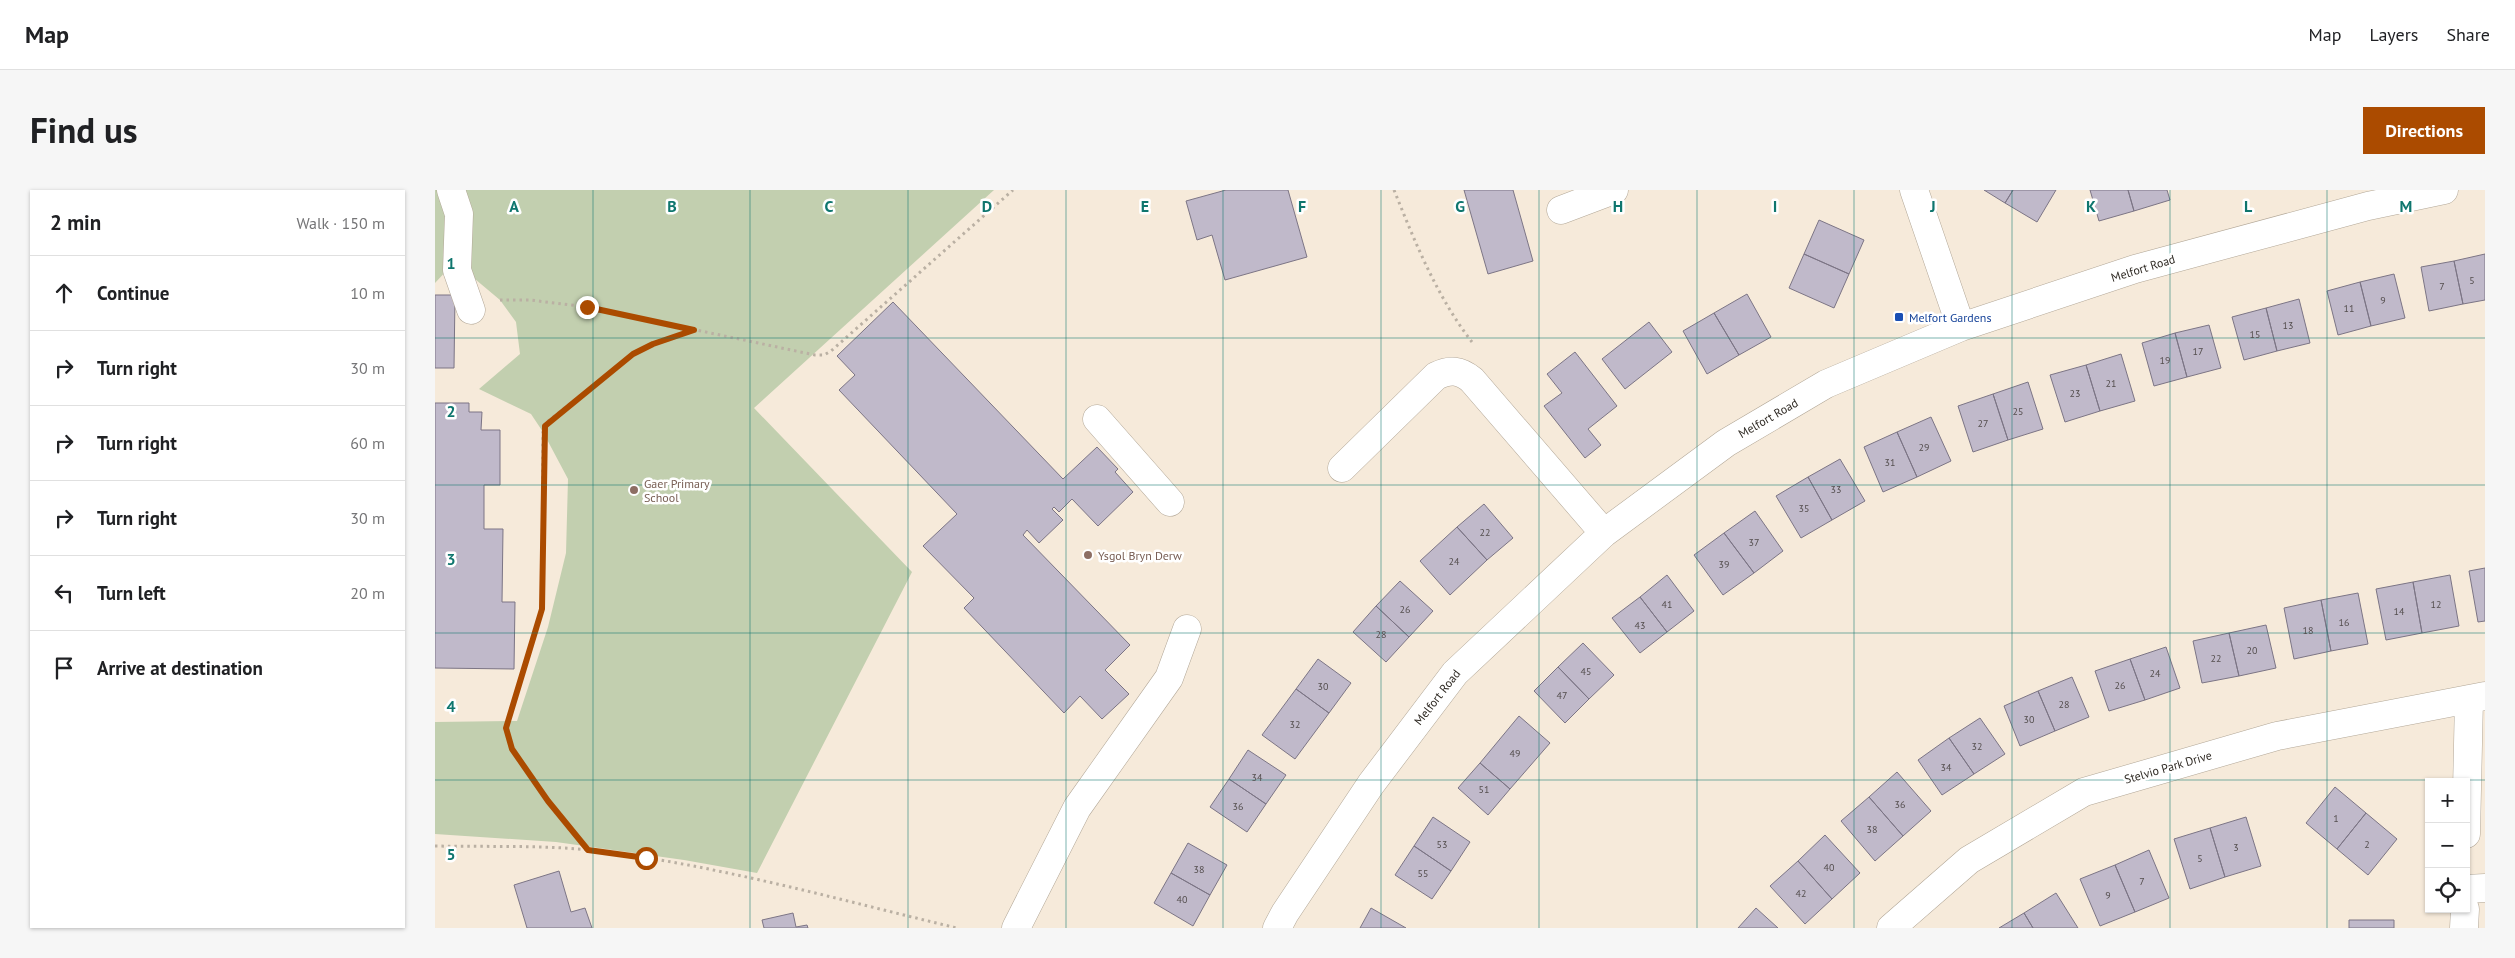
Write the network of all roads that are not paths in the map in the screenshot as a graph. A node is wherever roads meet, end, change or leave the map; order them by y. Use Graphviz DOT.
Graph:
graph roads {
  1 [pos="451,190"];
  2 [pos="1614,190"];
  3 [pos="1913,190"];
  4 [pos="2444,190"];
  5 [pos="2367,198"];
  6 [pos="1561,210"];
  7 [pos="471,310"];
  8 [pos="1961,327"];
  9 [pos="1097,419"];
  10 [pos="1342,468"];
  11 [pos="1170,502"];
  12 [pos="1604,533"];
  13 [pos="1187,629"];
  14 [pos="2477,697"];
  15 [pos="2467,823"];
  16 [pos="2485,888"];
  17 [pos="2470,889"];
  18 [pos="2465,913"];
  19 [pos="1016,928"];
  20 [pos="1277,928"];
  21 [pos="1891,928"];
  22 [pos="2464,928"];
  1 -- 7 [label="street"];
  2 -- 6 [label="street"];
  3 -- 8 [label="street"];
  4 -- 5 [label="street, Melfort Road"];
  5 -- 8 [label="street, Melfort Road"];
  8 -- 12 [label="street, Melfort Road"];
  9 -- 11 [label="street"];
  10 -- 12 [label="street"];
  12 -- 20 [label="street, Melfort Road"];
  13 -- 19 [label="street"];
  14 -- 15 [label="street"];
  14 -- 21 [label="street, Stelvio Park Drive"];
  16 -- 17 [label="street"];
  18 -- 22 [label="street"];
}
